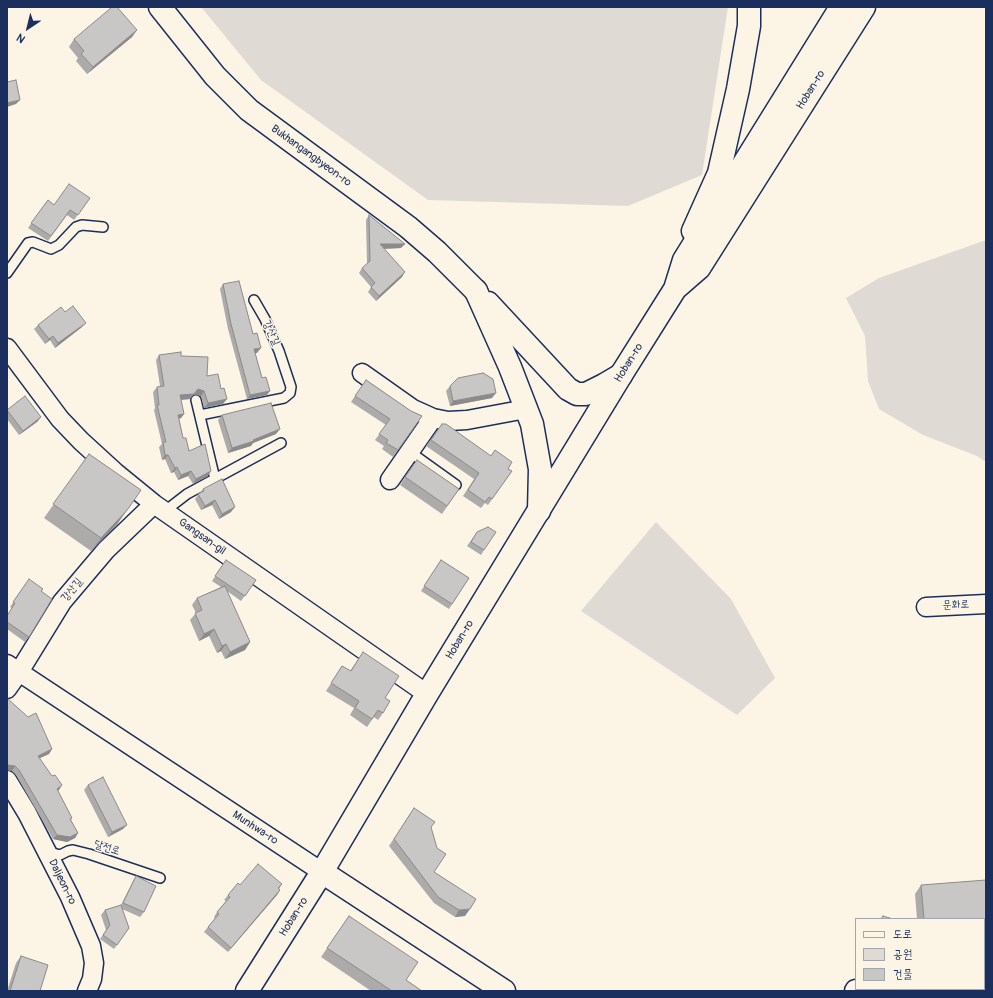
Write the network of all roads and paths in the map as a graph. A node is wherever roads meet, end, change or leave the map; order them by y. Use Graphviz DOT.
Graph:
graph roads {
  1 [pos="160,7"];
  2 [pos="749,7"];
  3 [pos="841,7"];
  4 [pos="864,7"];
  5 [pos="103,227"];
  6 [pos="684,260"];
  7 [pos="7,273"];
  8 [pos="675,289"];
  9 [pos="476,291"];
  10 [pos="254,300"];
  11 [pos="7,348"];
  12 [pos="362,373"];
  13 [pos="621,375"];
  14 [pos="196,400"];
  15 [pos="526,408"];
  16 [pos="200,416"];
  17 [pos="433,418"];
  18 [pos="281,442"];
  19 [pos="410,452"];
  20 [pos="215,479"];
  21 [pos="390,480"];
  22 [pos="456,485"];
  23 [pos="160,508"];
  24 [pos="539,511"];
  25 [pos="986,604"];
  26 [pos="926,607"];
  27 [pos="13,668"];
  28 [pos="7,689"];
  29 [pos="427,694"];
  30 [pos="7,780"];
  31 [pos="46,851"];
  32 [pos="322,872"];
  33 [pos="160,878"];
  34 [pos="868,990"];
  35 [pos="87,991"];
  36 [pos="247,991"];
  37 [pos="504,991"];
  38 [pos="856,991"];
  1 -- 9 [label="main road, Bukhangangbyeon-ro"];
  2 -- 6 [label="main road, Hoban-ro"];
  3 -- 6 [label="main road, Hoban-ro"];
  4 -- 8 [label="main road, Hoban-ro"];
  5 -- 7 [label="lane"];
  6 -- 8 [label="main road, Hoban-ro"];
  8 -- 13 [label="main road, Hoban-ro"];
  9 -- 13 [label="main road, Bukhangangbyeon-ro"];
  9 -- 15 [label="main road"];
  10 -- 16 [label="lane, 강산길"];
  11 -- 23 [label="street, Gangsan-gil"];
  12 -- 17 [label="street"];
  13 -- 24 [label="main road, Hoban-ro"];
  14 -- 16 [label="lane"];
  15 -- 17 [label="street"];
  15 -- 24 [label="main road"];
  16 -- 20 [label="lane"];
  17 -- 19 [label="street"];
  18 -- 20 [label="lane, 강산길"];
  19 -- 21 [label="street"];
  19 -- 22 [label="lane"];
  20 -- 23 [label="lane, 강산길"];
  23 -- 27 [label="street, 강산길"];
  23 -- 29 [label="street, Gangsan-gil"];
  24 -- 29 [label="main road, Hoban-ro"];
  25 -- 26 [label="street, 문화로"];
  27 -- 28 [label="street, 강산길"];
  27 -- 32 [label="street, Munhwa-ro"];
  29 -- 32 [label="main road, Hoban-ro"];
  30 -- 31 [label="street, Daljeon-ro"];
  31 -- 33 [label="lane, 달전로"];
  31 -- 35 [label="street, Daljeon-ro"];
  32 -- 36 [label="main road, Hoban-ro"];
  32 -- 37 [label="main road, Munhwa-ro"];
  34 -- 38 [label="main road"];
}
